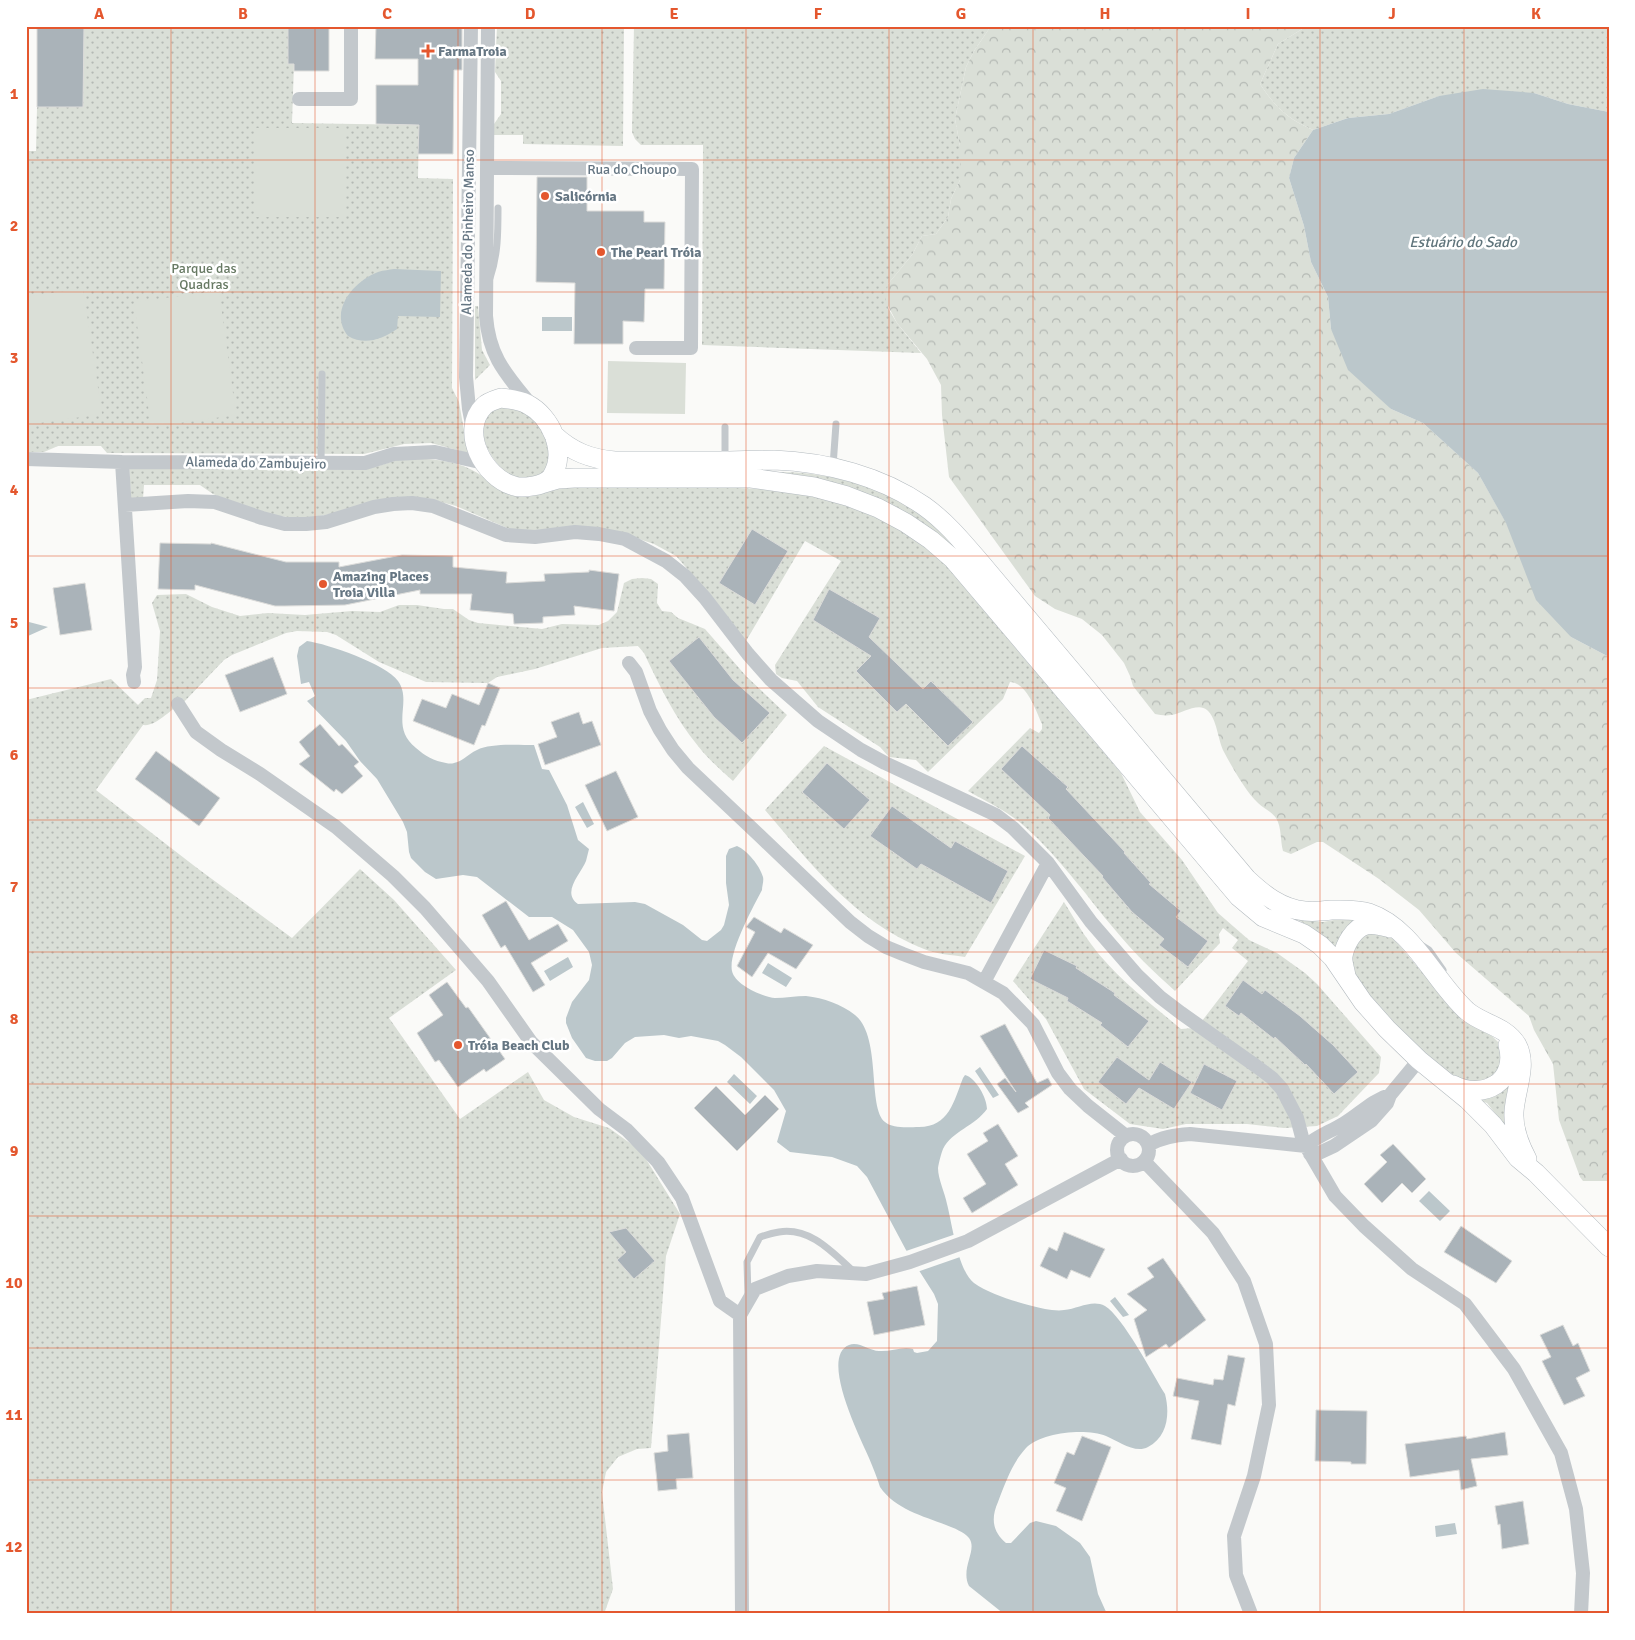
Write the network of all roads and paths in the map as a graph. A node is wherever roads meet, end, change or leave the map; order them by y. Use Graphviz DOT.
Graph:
graph roads {
  1 [pos="351,26"];
  2 [pos="471,26"];
  3 [pos="488,26"];
  4 [pos="299,99"];
  5 [pos="487,168"];
  6 [pos="498,208"];
  7 [pos="486,303"];
  8 [pos="636,348"];
  9 [pos="322,374"];
  10 [pos="534,410"];
  11 [pos="836,424"];
  12 [pos="726,427"];
  13 [pos="554,435"];
  14 [pos="474,437"];
  15 [pos="26,459"];
  16 [pos="725,461"];
  17 [pos="122,462"];
  18 [pos="484,463"];
  19 [pos="321,464"];
  20 [pos="833,468"];
  21 [pos="538,485"];
  22 [pos="125,505"];
  23 [pos="629,662"];
  24 [pos="134,682"];
  25 [pos="178,704"];
  26 [pos="1048,863"];
  27 [pos="1396,929"];
  28 [pos="1347,979"];
  29 [pos="984,982"];
  30 [pos="1502,1031"];
  31 [pos="1419,1060"];
  32 [pos="1443,1080"];
  33 [pos="1126,1136"];
  34 [pos="1148,1145"];
  35 [pos="1308,1150"];
  36 [pos="1121,1159"];
  37 [pos="1144,1162"];
  38 [pos="1536,1173"];
  39 [pos="1609,1247"];
  40 [pos="855,1273"];
  41 [pos="748,1302"];
  42 [pos="740,1315"];
  43 [pos="742,1614"];
  44 [pos="1251,1614"];
  45 [pos="1581,1614"];
  1 -- 4 [label="street"];
  2 -- 14 [label="street, Alameda do Pinheiro Manso"];
  3 -- 5 [label="street, Alameda do Pinheiro Manso"];
  5 -- 7 [label="street, Alameda do Pinheiro Manso"];
  5 -- 8 [label="street, Rua do Choupo"];
  6 -- 7 [label="lane"];
  7 -- 10 [label="street, Alameda do Pinheiro Manso"];
  9 -- 19 [label="lane"];
  10 -- 13 [label="main road"];
  10 -- 14 [label="main road"];
  11 -- 20 [label="lane"];
  12 -- 16 [label="lane"];
  13 -- 16 [label="main road"];
  13 -- 21 [label="main road"];
  14 -- 18 [label="main road"];
  15 -- 17 [label="street, Alameda do Zambujeiro"];
  16 -- 20 [label="main road"];
  17 -- 19 [label="street, Alameda do Zambujeiro"];
  17 -- 22 [label="street"];
  18 -- 19 [label="street, Alameda do Zambujeiro"];
  18 -- 21 [label="main road"];
  20 -- 27 [label="main road"];
  21 -- 28 [label="main road"];
  22 -- 24 [label="street"];
  22 -- 26 [label="street"];
  23 -- 29 [label="street"];
  25 -- 42 [label="street"];
  26 -- 29 [label="street"];
  26 -- 35 [label="street"];
  27 -- 28 [label="main road"];
  27 -- 30 [label="main road"];
  28 -- 31 [label="main road"];
  29 -- 33 [label="street"];
  30 -- 32 [label="main road"];
  30 -- 38 [label="main road"];
  31 -- 32 [label="main road"];
  31 -- 35 [label="street"];
  32 -- 38 [label="main road"];
  33 -- 34 [label="street"];
  33 -- 36 [label="street"];
  34 -- 35 [label="street"];
  34 -- 37 [label="street"];
  35 -- 45 [label="street"];
  36 -- 37 [label="street"];
  36 -- 40 [label="street"];
  37 -- 44 [label="street"];
  38 -- 39 [label="main road"];
  40 -- 41 [label="street"];
  40 -- 41 [label="lane"];
  41 -- 42 [label="street"];
  42 -- 43 [label="street"];
}
